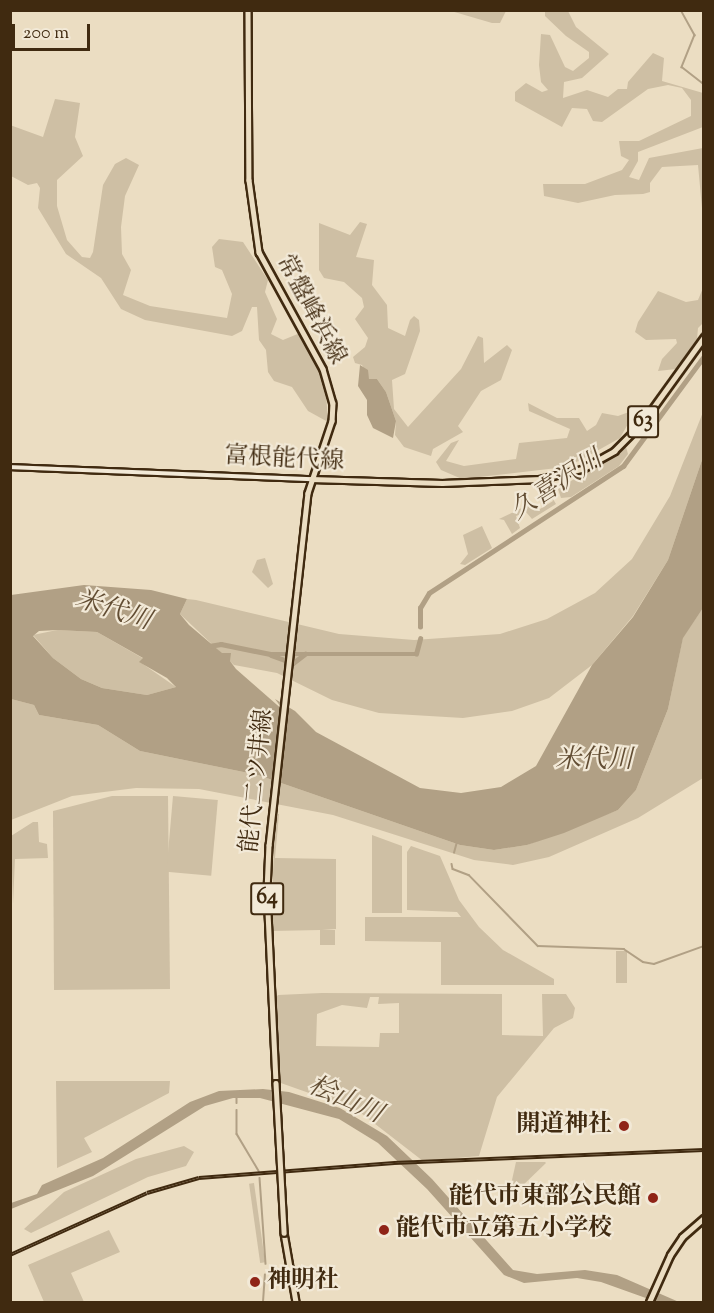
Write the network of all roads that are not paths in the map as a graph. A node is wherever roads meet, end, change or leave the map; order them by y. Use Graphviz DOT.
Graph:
graph roads {
  1 [pos="248,10"];
  2 [pos="704,337"];
  3 [pos="10,467"];
  4 [pos="311,479"];
  5 [pos="704,1218"];
  6 [pos="650,1301"];
  7 [pos="296,1302"];
  1 -- 4 [label="main road, 常盤峰浜線"];
  2 -- 4 [label="main road, 富根能代線 / 63"];
  3 -- 4 [label="main road, 富根能代線"];
  4 -- 7 [label="main road, 能代二ツ井線 / 64, bridge"];
  5 -- 6 [label="highway"];
}
